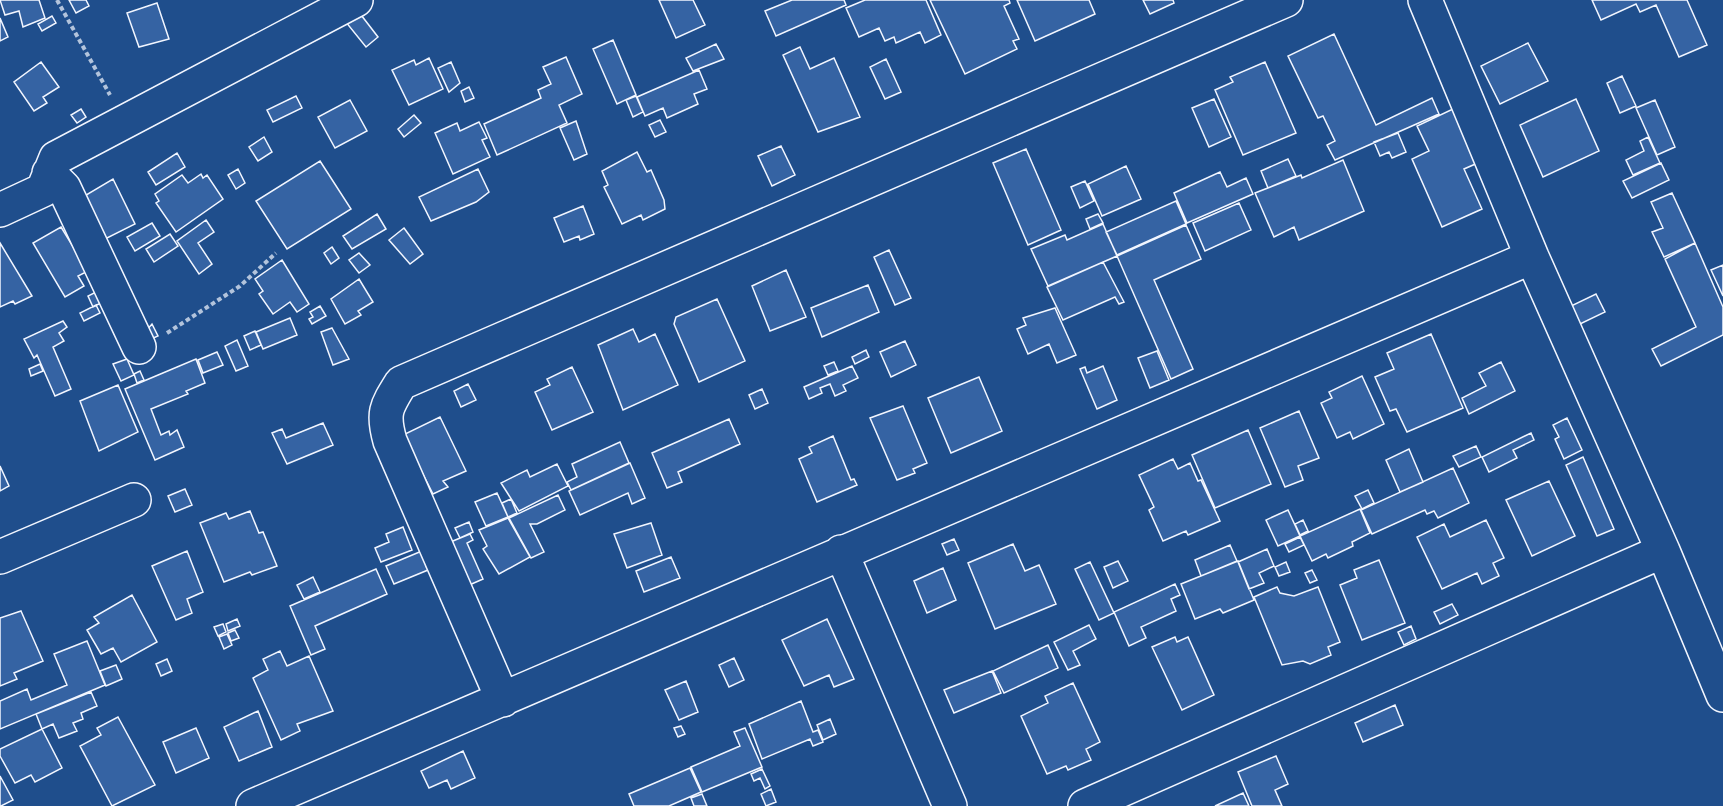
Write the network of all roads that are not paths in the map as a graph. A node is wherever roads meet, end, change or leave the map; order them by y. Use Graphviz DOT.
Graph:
graph roads {
  1 [pos="356,0"];
  2 [pos="1286,0"];
  3 [pos="1425,0"];
  4 [pos="49,173"];
  5 [pos="0,210"];
  6 [pos="1532,256"];
  7 [pos="139,347"];
  8 [pos="134,500"];
  9 [pos="1663,551"];
  10 [pos="841,552"];
  11 [pos="0,557"];
  12 [pos="1723,695"];
  13 [pos="503,700"];
  14 [pos="253,806"];
  15 [pos="950,806"];
  16 [pos="1085,806"];
  1 -- 4 [label="street"];
  2 -- 13 [label="street"];
  3 -- 6 [label="street"];
  4 -- 5 [label="street"];
  4 -- 7 [label="street"];
  6 -- 9 [label="street"];
  6 -- 10 [label="street"];
  8 -- 11 [label="street"];
  9 -- 12 [label="street"];
  9 -- 16 [label="street"];
  10 -- 13 [label="street"];
  10 -- 15 [label="street"];
  13 -- 14 [label="street"];
}
